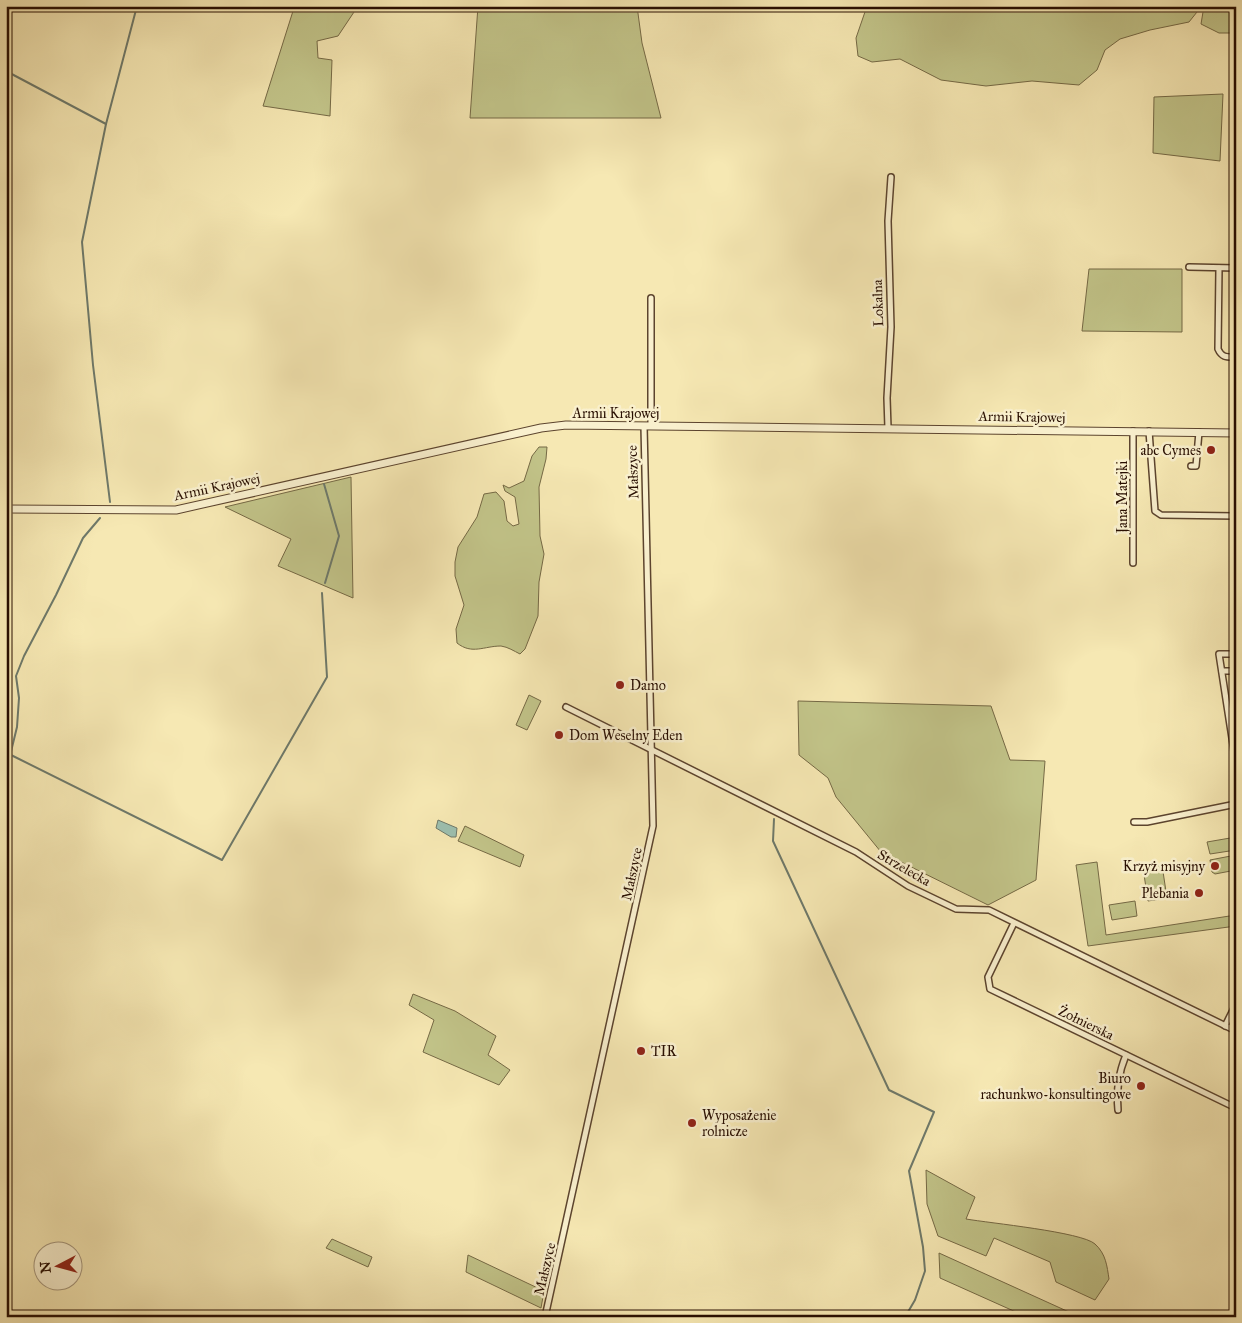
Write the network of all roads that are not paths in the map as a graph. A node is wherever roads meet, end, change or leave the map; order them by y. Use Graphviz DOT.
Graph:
graph roads {
  1 [pos="891,177"];
  2 [pos="1189,267"];
  3 [pos="1219,268"];
  4 [pos="1236,268"];
  5 [pos="651,298"];
  6 [pos="1236,358"];
  7 [pos="647,426"];
  8 [pos="888,428"];
  9 [pos="1133,431"];
  10 [pos="1149,432"];
  11 [pos="1199,432"];
  12 [pos="1236,433"];
  13 [pos="1191,466"];
  14 [pos="6,509"];
  15 [pos="1236,516"];
  16 [pos="1133,562"];
  17 [pos="1236,654"];
  18 [pos="1222,671"];
  19 [pos="1236,671"];
  20 [pos="566,707"];
  21 [pos="651,749"];
  22 [pos="1236,764"];
  23 [pos="1236,804"];
  24 [pos="1134,822"];
  25 [pos="1014,923"];
  26 [pos="1236,1004"];
  27 [pos="1225,1026"];
  28 [pos="1236,1031"];
  29 [pos="1126,1055"];
  30 [pos="1236,1108"];
  31 [pos="1118,1110"];
  32 [pos="546,1317"];
  1 -- 8 [label="street, Lokalna"];
  2 -- 3 [label="street"];
  3 -- 4 [label="street"];
  3 -- 6 [label="street"];
  5 -- 7 [label="street, Małszyce"];
  7 -- 8 [label="street, Armii Krajowej"];
  7 -- 14 [label="street, Armii Krajowej"];
  7 -- 21 [label="street, Małszyce"];
  8 -- 9 [label="street, Armii Krajowej"];
  9 -- 10 [label="street, Armii Krajowej"];
  9 -- 16 [label="street, Jana Matejki"];
  10 -- 11 [label="street, Armii Krajowej"];
  10 -- 15 [label="street"];
  11 -- 12 [label="street, Armii Krajowej"];
  11 -- 13 [label="street"];
  17 -- 18 [label="street"];
  18 -- 19 [label="street"];
  18 -- 22 [label="street"];
  20 -- 21 [label="street, Strzelecka"];
  21 -- 25 [label="street, Strzelecka"];
  21 -- 32 [label="street, Małszyce"];
  23 -- 24 [label="street"];
  25 -- 27 [label="street, Strzelecka"];
  25 -- 29 [label="street, Żołnierska"];
  26 -- 27 [label="street"];
  27 -- 28 [label="street, Strzelecka"];
  29 -- 30 [label="street, Żołnierska"];
  29 -- 31 [label="street"];
}
